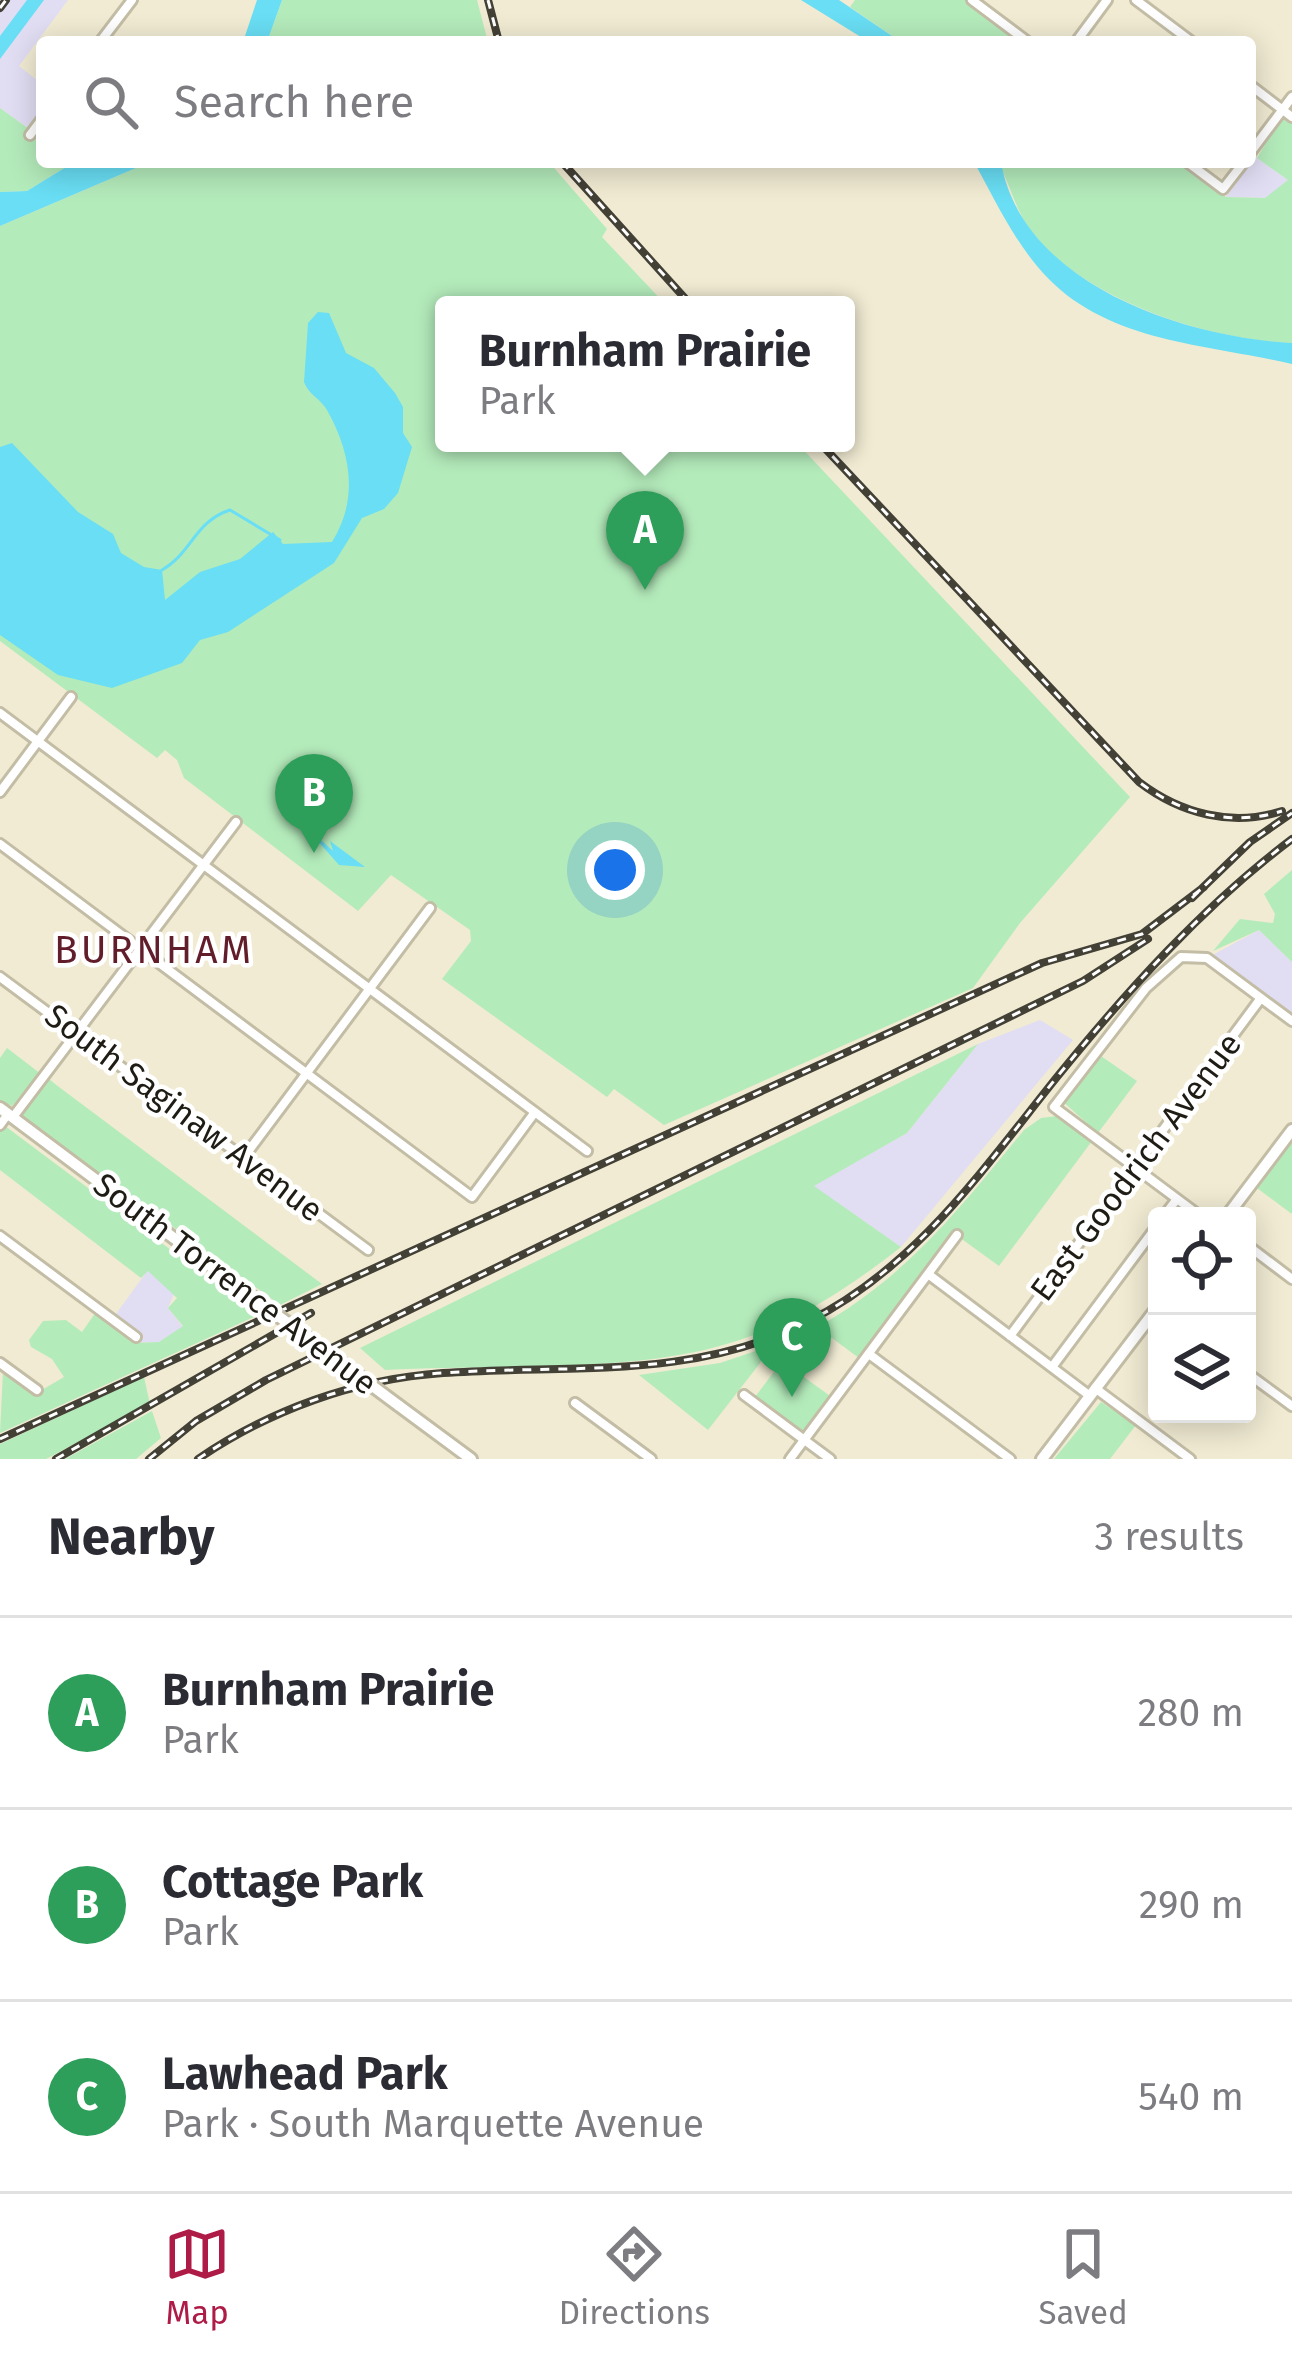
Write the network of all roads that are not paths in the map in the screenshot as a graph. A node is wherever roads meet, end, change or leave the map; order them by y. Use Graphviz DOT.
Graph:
graph roads {
  1 [pos="132,0"];
  2 [pos="972,0"];
  3 [pos="1107,0"];
  4 [pos="1136,0"];
  5 [pos="105,36"];
  6 [pos="1020,36"];
  7 [pos="1080,36"];
  8 [pos="1184,36"];
  9 [pos="1256,90"];
  10 [pos="1292,97"];
  11 [pos="1282,110"];
  12 [pos="1292,117"];
  13 [pos="36,127"];
  14 [pos="30,135"];
  15 [pos="1256,146"];
  16 [pos="1195,168"];
  17 [pos="1239,168"];
  18 [pos="71,697"];
  19 [pos="0,712"];
  20 [pos="38,741"];
  21 [pos="0,792"];
  22 [pos="236,822"];
  23 [pos="0,844"];
  24 [pos="204,865"];
  25 [pos="430,908"];
  26 [pos="140,949"];
  27 [pos="0,977"];
  28 [pos="369,989"];
  29 [pos="1262,998"];
  30 [pos="1292,1021"];
  31 [pos="77,1034"];
  32 [pos="306,1073"];
  33 [pos="535,1112"];
  34 [pos="5,1116"];
  35 [pos="1292,1130"];
  36 [pos="587,1151"];
  37 [pos="244,1157"];
  38 [pos="1136,1168"];
  39 [pos="1177,1199"];
  40 [pos="1171,1207"];
  41 [pos="1188,1207"];
  42 [pos="1234,1207"];
  43 [pos="957,1235"];
  44 [pos="0,1236"];
  45 [pos="1148,1238"];
  46 [pos="368,1250"];
  47 [pos="1256,1252"];
  48 [pos="928,1274"];
  49 [pos="1292,1279"];
  50 [pos="1151,1315"];
  51 [pos="1010,1336"];
  52 [pos="136,1337"];
  53 [pos="869,1354"];
  54 [pos="0,1363"];
  55 [pos="1052,1367"];
  56 [pos="1256,1380"];
  57 [pos="37,1390"];
  58 [pos="1093,1392"];
  59 [pos="744,1395"];
  60 [pos="575,1403"];
  61 [pos="1292,1406"];
  62 [pos="804,1440"];
  63 [pos="471,1459"];
  64 [pos="651,1459"];
  65 [pos="790,1459"];
  66 [pos="830,1459"];
  67 [pos="1010,1459"];
  68 [pos="1042,1459"];
  69 [pos="1190,1459"];
  1 -- 5 [label="street"];
  2 -- 6 [label="street"];
  3 -- 7 [label="street"];
  4 -- 8 [label="street"];
  9 -- 11 [label="street"];
  10 -- 11 [label="street"];
  11 -- 12 [label="street"];
  11 -- 15 [label="street"];
  13 -- 14 [label="street"];
  16 -- 17 [label="street"];
  18 -- 20 [label="street"];
  19 -- 20 [label="street"];
  20 -- 21 [label="street"];
  20 -- 24 [label="street"];
  22 -- 24 [label="street"];
  23 -- 26 [label="street"];
  24 -- 26 [label="street"];
  24 -- 28 [label="street"];
  25 -- 28 [label="street"];
  26 -- 31 [label="street"];
  26 -- 32 [label="street"];
  27 -- 31 [label="street, South Saginaw Avenue"];
  28 -- 32 [label="street"];
  28 -- 33 [label="street"];
  29 -- 30 [label="street"];
  29 -- 38 [label="street, East Goodrich Avenue"];
  29 -- 38 [label="street"];
  31 -- 34 [label="street"];
  31 -- 37 [label="street, South Saginaw Avenue"];
  32 -- 33 [label="street"];
  32 -- 37 [label="street"];
  33 -- 36 [label="street"];
  34 -- 63 [label="main road, South Torrence Avenue, bridge"];
  35 -- 42 [label="main road"];
  37 -- 46 [label="street, South Saginaw Avenue"];
  38 -- 39 [label="street"];
  38 -- 51 [label="street, East Goodrich Avenue"];
  39 -- 40 [label="street"];
  39 -- 41 [label="street"];
  43 -- 48 [label="street"];
  44 -- 52 [label="street"];
  45 -- 55 [label="street"];
  47 -- 49 [label="street"];
  48 -- 51 [label="street"];
  48 -- 53 [label="street"];
  50 -- 58 [label="main road"];
  51 -- 55 [label="street"];
  53 -- 62 [label="street"];
  53 -- 67 [label="street"];
  54 -- 57 [label="street"];
  55 -- 58 [label="street"];
  56 -- 61 [label="street"];
  58 -- 68 [label="main road"];
  58 -- 69 [label="street"];
  59 -- 62 [label="street"];
  60 -- 64 [label="street"];
  62 -- 65 [label="street"];
  62 -- 66 [label="street"];
}
